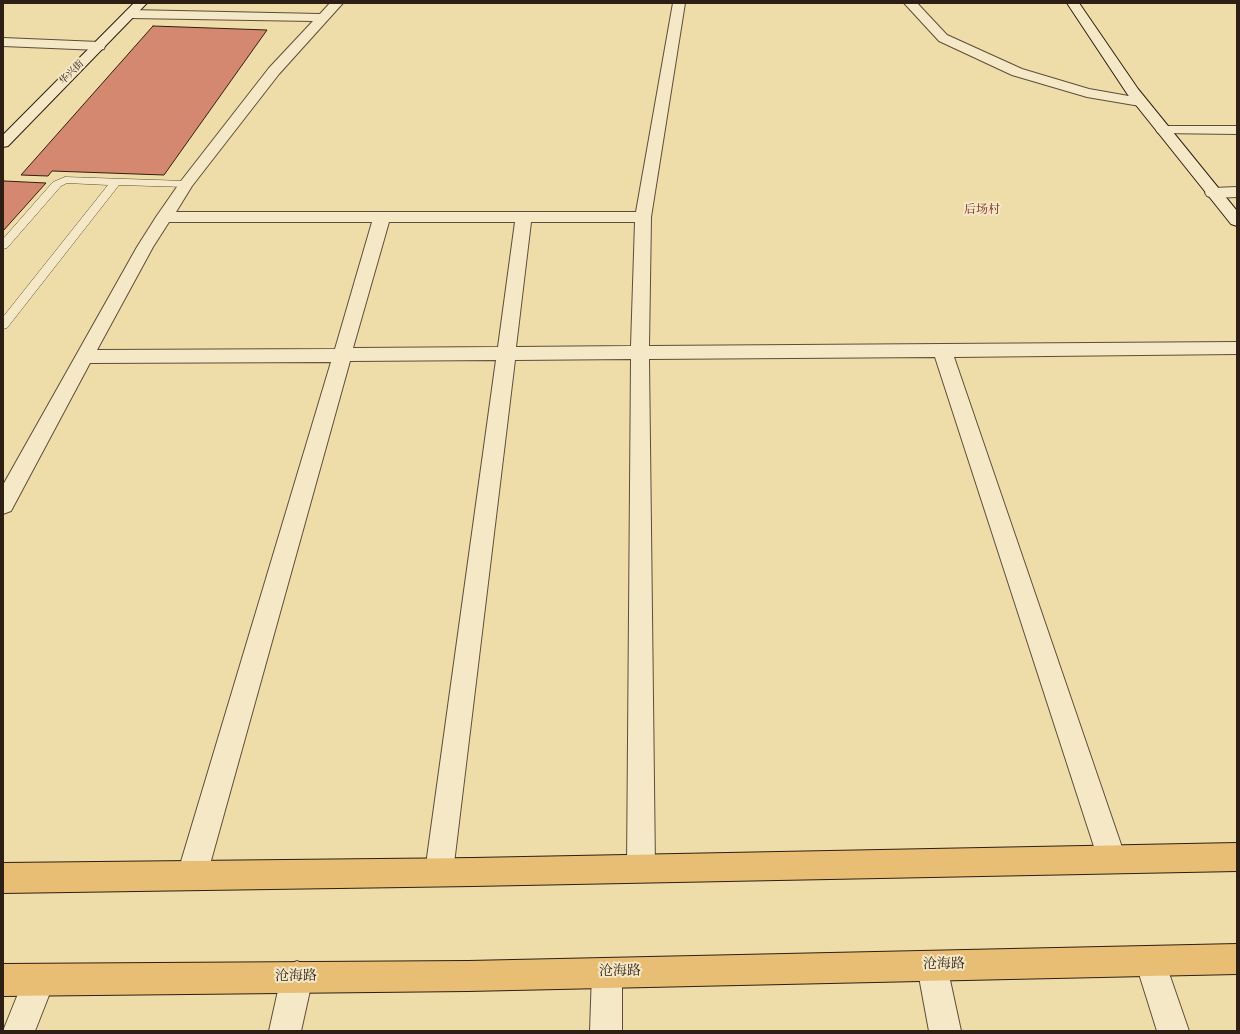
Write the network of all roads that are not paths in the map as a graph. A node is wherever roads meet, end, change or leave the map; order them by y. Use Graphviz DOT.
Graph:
graph roads {
  1 [pos="141,3"];
  2 [pos="336,3"];
  3 [pos="679,3"];
  4 [pos="1073,3"];
  5 [pos="913,4"];
  6 [pos="130,14"];
  7 [pos="323,18"];
  8 [pos="3,42"];
  9 [pos="99,46"];
  10 [pos="1140,102"];
  11 [pos="1163,130"];
  12 [pos="1237,130"];
  13 [pos="3,143"];
  14 [pos="116,182"];
  15 [pos="186,184"];
  16 [pos="1237,192"];
  17 [pos="1213,193"];
  18 [pos="164,217"];
  19 [pos="382,217"];
  20 [pos="524,217"];
  21 [pos="643,217"];
  22 [pos="1237,221"];
  23 [pos="3,246"];
  24 [pos="3,325"];
  25 [pos="1237,348"];
  26 [pos="942,350"];
  27 [pos="640,353"];
  28 [pos="506,354"];
  29 [pos="342,355"];
  30 [pos="84,357"];
  31 [pos="3,505"];
  32 [pos="1237,857"];
  33 [pos="1112,859"];
  34 [pos="641,868"];
  35 [pos="439,872"];
  36 [pos="192,875"];
  37 [pos="3,878"];
  38 [pos="1237,959"];
  39 [pos="1150,961"];
  40 [pos="932,966"];
  41 [pos="607,972"];
  42 [pos="296,977"];
  43 [pos="3,980"];
  44 [pos="39,980"];
  45 [pos="19,1031"];
  46 [pos="285,1031"];
  47 [pos="606,1031"];
  48 [pos="945,1031"];
  49 [pos="1173,1031"];
  1 -- 6 [label="street, 华兴街"];
  2 -- 7 [label="street"];
  3 -- 21 [label="street"];
  4 -- 10 [label="street"];
  5 -- 10 [label="street"];
  6 -- 7 [label="street"];
  6 -- 9 [label="street, 华兴街"];
  7 -- 15 [label="street"];
  8 -- 9 [label="street"];
  9 -- 13 [label="street, 华兴街"];
  10 -- 11 [label="street"];
  11 -- 12 [label="street"];
  11 -- 17 [label="street"];
  14 -- 15 [label="lane"];
  14 -- 23 [label="lane"];
  14 -- 24 [label="lane"];
  15 -- 18 [label="street"];
  16 -- 17 [label="street"];
  17 -- 22 [label="street"];
  18 -- 19 [label="street"];
  18 -- 30 [label="street"];
  19 -- 20 [label="street"];
  19 -- 29 [label="street"];
  20 -- 21 [label="street"];
  20 -- 28 [label="street"];
  21 -- 27 [label="street"];
  25 -- 26 [label="street"];
  26 -- 27 [label="street"];
  26 -- 33 [label="street"];
  27 -- 28 [label="street"];
  27 -- 34 [label="street"];
  28 -- 29 [label="street"];
  28 -- 35 [label="street"];
  29 -- 30 [label="street"];
  29 -- 36 [label="street"];
  30 -- 31 [label="street"];
  32 -- 33 [label="main road"];
  33 -- 34 [label="main road"];
  34 -- 35 [label="main road"];
  35 -- 36 [label="main road"];
  36 -- 37 [label="main road"];
  38 -- 39 [label="main road, 沧海路"];
  39 -- 40 [label="main road, 沧海路"];
  39 -- 49 [label="street"];
  40 -- 41 [label="main road, 沧海路"];
  40 -- 48 [label="street"];
  41 -- 42 [label="main road, 沧海路"];
  41 -- 47 [label="street"];
  42 -- 44 [label="main road, 沧海路"];
  42 -- 46 [label="street"];
  43 -- 44 [label="main road, 沧海路"];
  44 -- 45 [label="street"];
}
